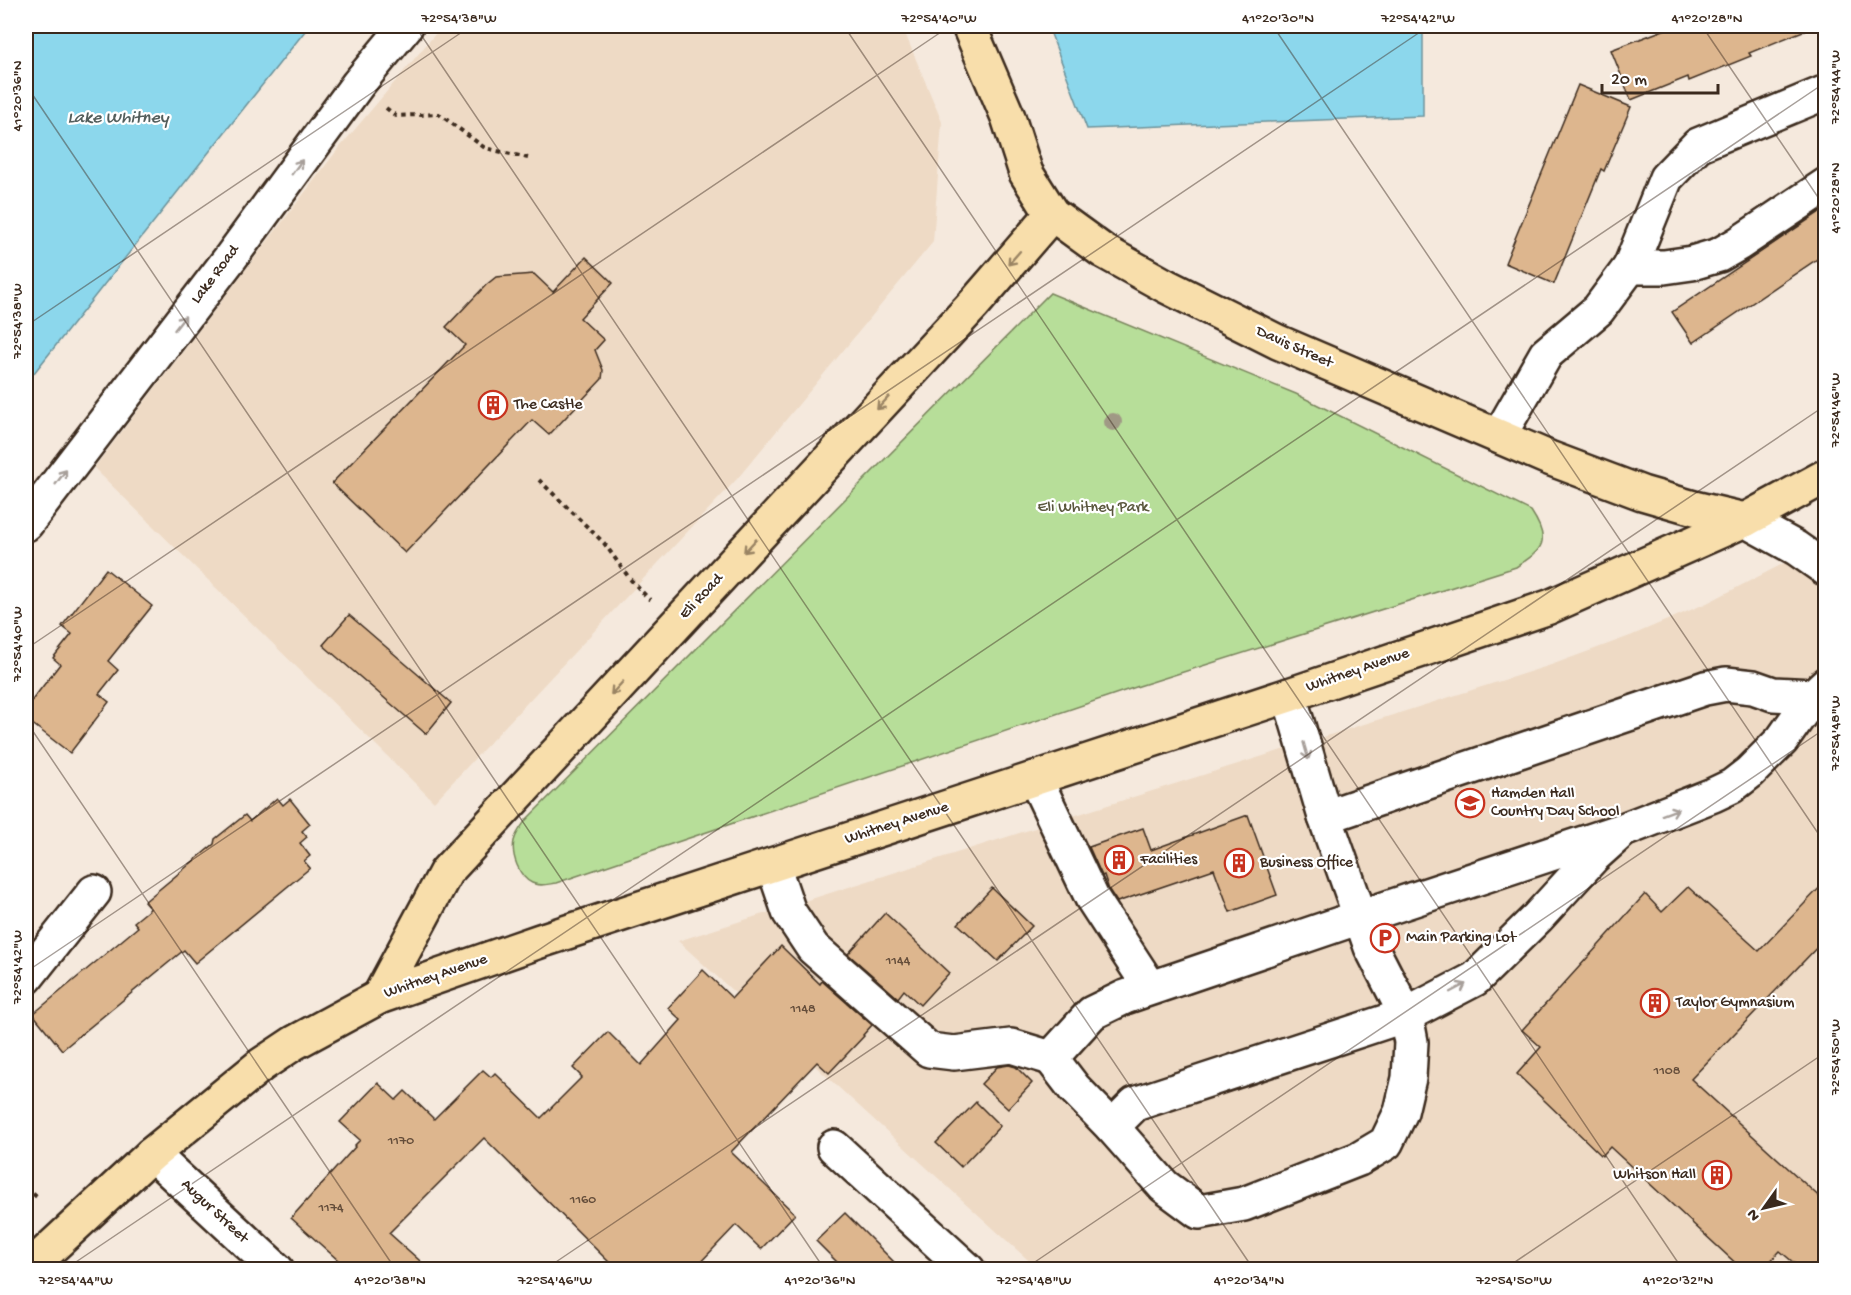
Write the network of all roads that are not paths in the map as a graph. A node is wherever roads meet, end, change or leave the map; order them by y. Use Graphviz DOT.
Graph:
graph roads {
  1 [pos="406,26"];
  2 [pos="969,26"];
  3 [pos="1826,92"];
  4 [pos="1826,185"];
  5 [pos="1052,214"];
  6 [pos="1630,267"];
  7 [pos="1499,436"];
  8 [pos="1826,476"];
  9 [pos="1745,520"];
  10 [pos="26,524"];
  11 [pos="1826,569"];
  12 [pos="1819,690"];
  13 [pos="1289,695"];
  14 [pos="1035,778"];
  15 [pos="1326,818"];
  16 [pos="1623,830"];
  17 [pos="773,865"];
  18 [pos="94,892"];
  19 [pos="1360,916"];
  20 [pos="26,978"];
  21 [pos="1150,987"];
  22 [pos="379,997"];
  23 [pos="1406,1015"];
  24 [pos="1052,1058"];
  25 [pos="1112,1127"];
  26 [pos="834,1148"];
  27 [pos="152,1154"];
  28 [pos="27,1269"];
  29 [pos="277,1269"];
  30 [pos="968,1269"];
  10 -- 1 [label="street, Lake Road, one-way"];
  2 -- 5 [label="main road, Davis Street"];
  3 -- 6 [label="street"];
  4 -- 6 [label="street"];
  5 -- 7 [label="main road, Davis Street"];
  5 -- 22 [label="main road, Eli Road, one-way"];
  6 -- 7 [label="street"];
  7 -- 9 [label="main road, Davis Street"];
  8 -- 9 [label="main road, Whitney Avenue"];
  9 -- 11 [label="street"];
  9 -- 13 [label="main road, Whitney Avenue"];
  12 -- 15 [label="street"];
  16 -- 12 [label="street, one-way"];
  13 -- 14 [label="main road, Whitney Avenue"];
  13 -- 15 [label="street, one-way"];
  14 -- 17 [label="main road, Whitney Avenue"];
  14 -- 21 [label="street"];
  15 -- 19 [label="street"];
  16 -- 19 [label="street"];
  23 -- 16 [label="street, one-way"];
  17 -- 22 [label="main road, Whitney Avenue"];
  17 -- 24 [label="street"];
  18 -- 20 [label="street"];
  19 -- 21 [label="street"];
  19 -- 23 [label="street"];
  21 -- 24 [label="street"];
  22 -- 27 [label="main road, Whitney Avenue"];
  23 -- 25 [label="street"];
  23 -- 25 [label="street"];
  24 -- 25 [label="street"];
  26 -- 30 [label="street"];
  27 -- 28 [label="main road, Whitney Avenue"];
  27 -- 29 [label="street, Augur Street"];
}
